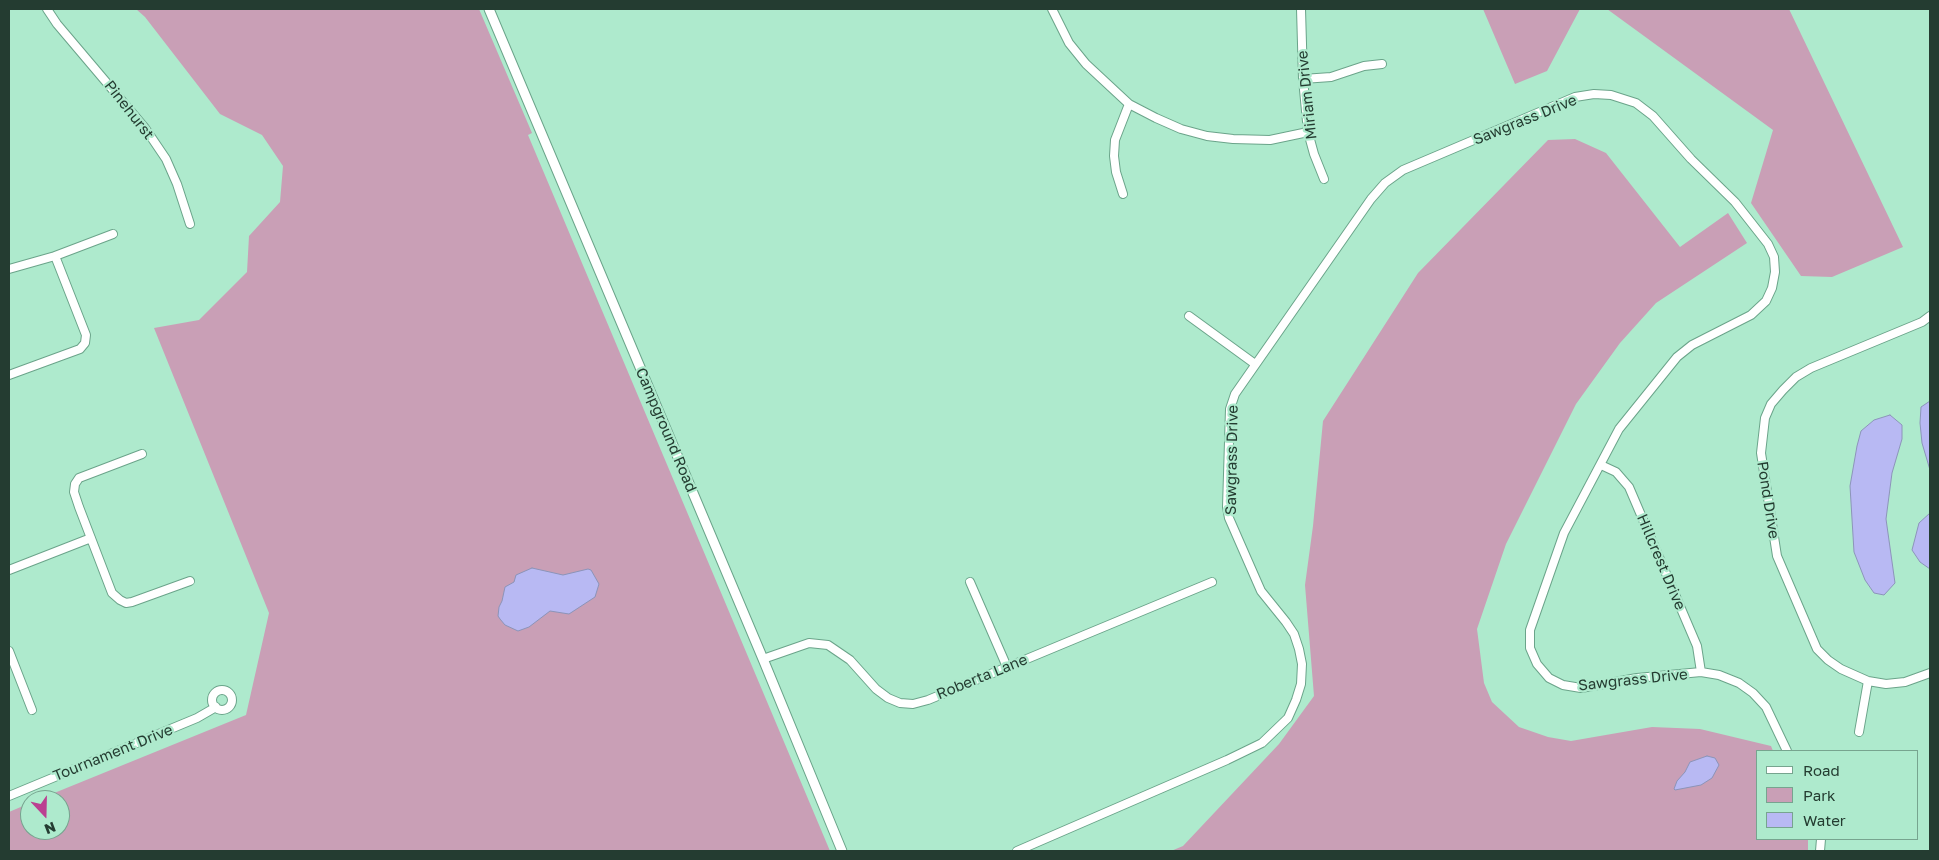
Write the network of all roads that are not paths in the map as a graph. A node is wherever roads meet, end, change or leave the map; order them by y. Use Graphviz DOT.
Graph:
graph roads {
  1 [pos="46,9"];
  2 [pos="489,9"];
  3 [pos="1052,9"];
  4 [pos="1302,9"];
  5 [pos="1382,64"];
  6 [pos="1302,79"];
  7 [pos="1129,104"];
  8 [pos="1308,132"];
  9 [pos="1324,179"];
  10 [pos="1123,194"];
  11 [pos="190,224"];
  12 [pos="113,234"];
  13 [pos="55,256"];
  14 [pos="9,269"];
  15 [pos="1190,316"];
  16 [pos="1930,316"];
  17 [pos="1255,364"];
  18 [pos="9,375"];
  19 [pos="142,454"];
  20 [pos="1601,465"];
  21 [pos="91,538"];
  22 [pos="9,570"];
  23 [pos="190,581"];
  24 [pos="970,582"];
  25 [pos="1212,582"];
  26 [pos="10,657"];
  27 [pos="763,659"];
  28 [pos="1007,667"];
  29 [pos="1701,672"];
  30 [pos="1930,673"];
  31 [pos="1868,681"];
  32 [pos="216,707"];
  33 [pos="32,710"];
  34 [pos="1859,732"];
  35 [pos="1787,750"];
  36 [pos="9,796"];
  37 [pos="842,851"];
  38 [pos="1017,851"];
  1 -- 11 [label="street, Pinehurst"];
  2 -- 27 [label="street, Campground Road"];
  3 -- 7 [label="street"];
  4 -- 6 [label="street, Miriam Drive"];
  5 -- 6 [label="street"];
  6 -- 8 [label="street, Miriam Drive"];
  7 -- 8 [label="street"];
  7 -- 10 [label="street"];
  8 -- 9 [label="street, Miriam Drive"];
  12 -- 13 [label="street"];
  13 -- 14 [label="street"];
  13 -- 18 [label="street"];
  15 -- 17 [label="street"];
  16 -- 31 [label="street, Pond Drive"];
  17 -- 20 [label="street, Sawgrass Drive"];
  17 -- 38 [label="street, Sawgrass Drive"];
  19 -- 21 [label="street"];
  20 -- 29 [label="street, Hillcrest Drive"];
  20 -- 29 [label="street, Sawgrass Drive"];
  21 -- 22 [label="street"];
  21 -- 23 [label="street"];
  24 -- 28 [label="street"];
  25 -- 28 [label="street, Roberta Lane"];
  26 -- 33 [label="street"];
  27 -- 28 [label="street, Roberta Lane"];
  27 -- 37 [label="street, Campground Road"];
  29 -- 35 [label="street, Sawgrass Drive"];
  30 -- 31 [label="street, Pond Drive"];
  31 -- 34 [label="street"];
  32 -- 36 [label="street, Tournament Drive"];
}
